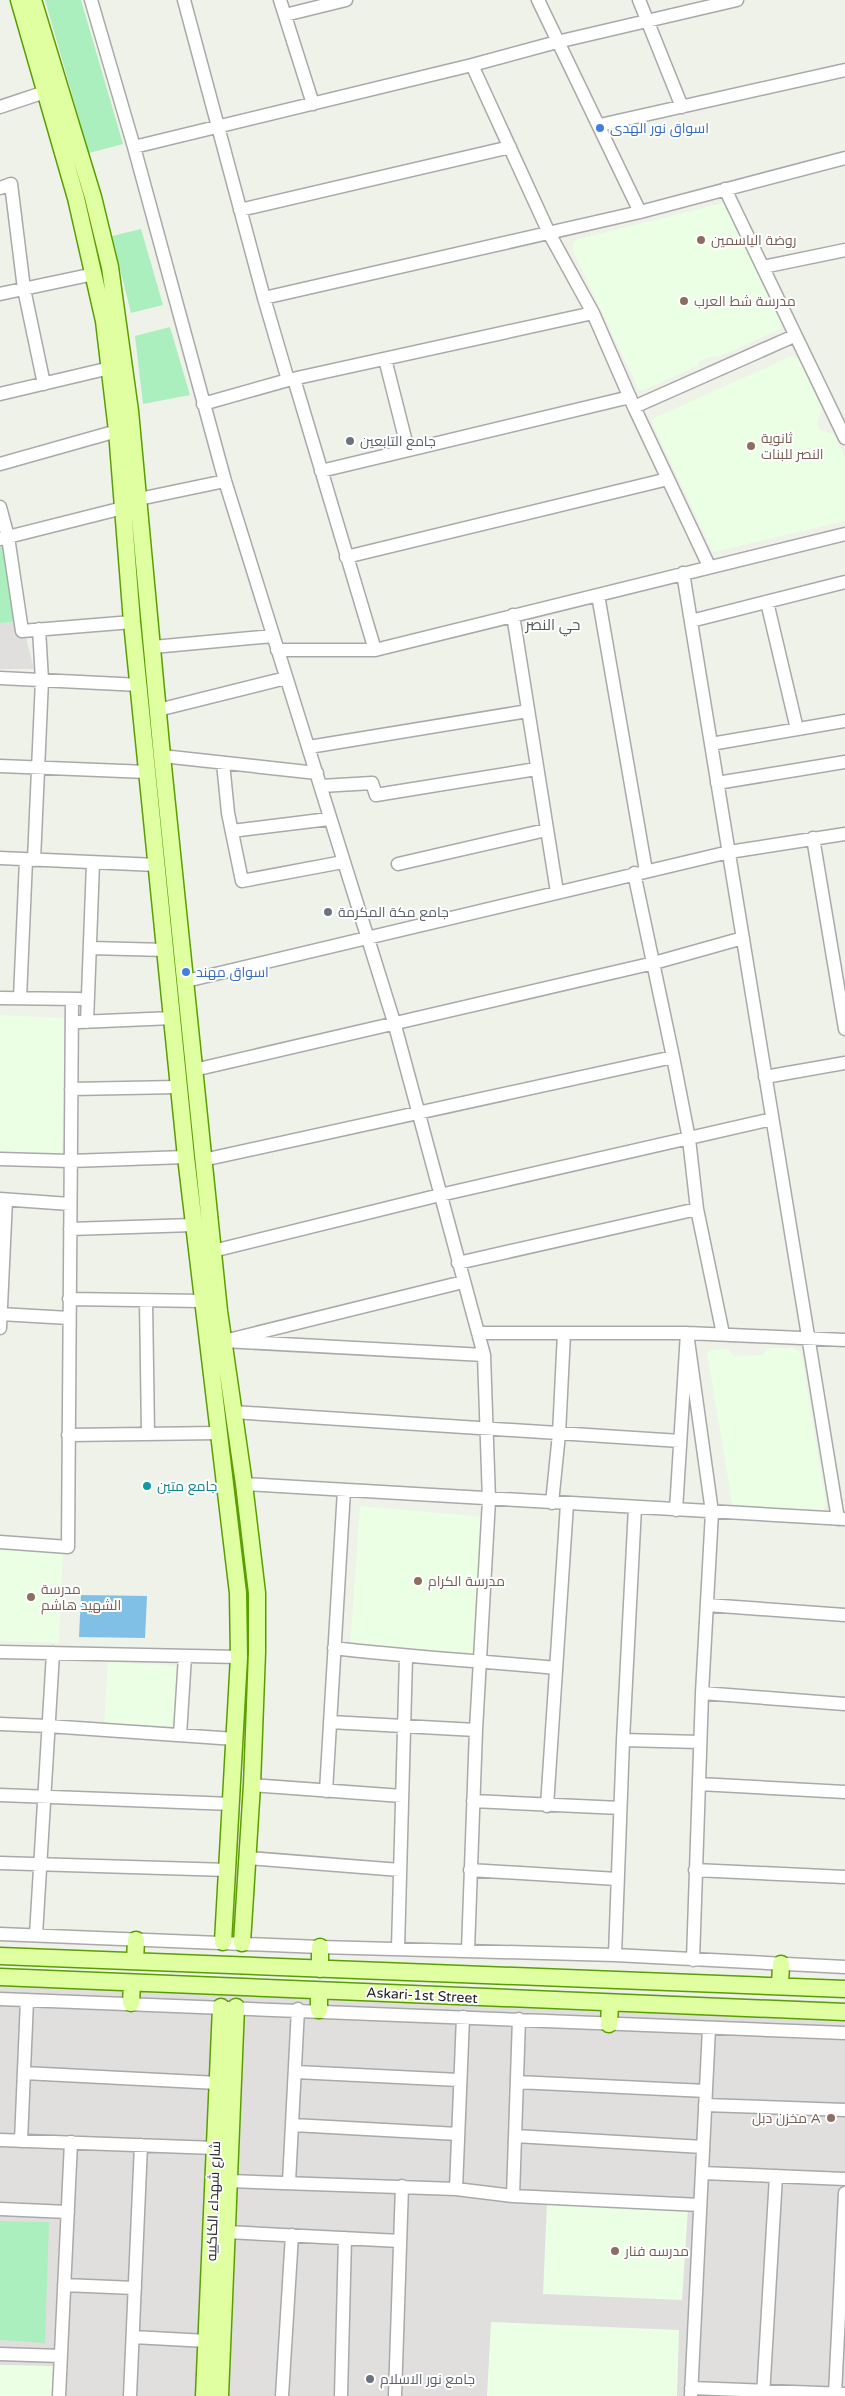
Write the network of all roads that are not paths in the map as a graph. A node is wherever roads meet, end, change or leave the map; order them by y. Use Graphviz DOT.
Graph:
graph roads {
  1 [pos="19,0"];
  2 [pos="33,0"];
  3 [pos="91,0"];
  4 [pos="184,0"];
  5 [pos="280,0"];
  6 [pos="346,0"];
  7 [pos="538,0"];
  8 [pos="640,0"];
  9 [pos="736,0"];
  10 [pos="285,15"];
  11 [pos="649,21"];
  12 [pos="557,42"];
  13 [pos="40,50"];
  14 [pos="472,65"];
  15 [pos="845,70"];
  16 [pos="45,92"];
  17 [pos="313,104"];
  18 [pos="0,107"];
  19 [pos="682,107"];
  20 [pos="600,125"];
  21 [pos="218,127"];
  22 [pos="134,146"];
  23 [pos="510,147"];
  24 [pos="845,158"];
  25 [pos="0,188"];
  26 [pos="725,189"];
  27 [pos="240,210"];
  28 [pos="640,212"];
  29 [pos="549,233"];
  30 [pos="845,250"];
  31 [pos="763,268"];
  32 [pos="94,274"];
  33 [pos="24,289"];
  34 [pos="0,294"];
  35 [pos="264,298"];
  36 [pos="593,314"];
  37 [pos="794,336"];
  38 [pos="385,359"];
  39 [pos="110,368"];
  40 [pos="291,380"];
  41 [pos="44,384"];
  42 [pos="0,394"];
  43 [pos="632,402"];
  44 [pos="203,404"];
  45 [pos="117,431"];
  46 [pos="845,438"];
  47 [pos="408,450"];
  48 [pos="0,464"];
  49 [pos="321,471"];
  50 [pos="668,479"];
  51 [pos="225,481"];
  52 [pos="138,499"];
  53 [pos="0,507"];
  54 [pos="123,508"];
  55 [pos="845,534"];
  56 [pos="4,538"];
  57 [pos="346,557"];
  58 [pos="709,566"];
  59 [pos="683,573"];
  60 [pos="845,582"];
  61 [pos="598,595"];
  62 [pos="767,602"];
  63 [pos="512,615"];
  64 [pos="691,621"];
  65 [pos="132,622"];
  66 [pos="39,629"];
  67 [pos="273,636"];
  68 [pos="153,647"];
  69 [pos="277,650"];
  70 [pos="375,650"];
  71 [pos="0,678"];
  72 [pos="286,678"];
  73 [pos="42,680"];
  74 [pos="140,685"];
  75 [pos="158,710"];
  76 [pos="528,711"];
  77 [pos="845,721"];
  78 [pos="797,729"];
  79 [pos="711,744"];
  80 [pos="308,747"];
  81 [pos="162,756"];
  82 [pos="845,762"];
  83 [pos="223,763"];
  84 [pos="0,766"];
  85 [pos="37,767"];
  86 [pos="536,769"];
  87 [pos="147,772"];
  88 [pos="317,773"];
  89 [pos="717,783"];
  90 [pos="321,786"];
  91 [pos="329,820"];
  92 [pos="546,830"];
  93 [pos="232,831"];
  94 [pos="845,834"];
  95 [pos="813,838"];
  96 [pos="729,852"];
  97 [pos="0,858"];
  98 [pos="30,860"];
  99 [pos="343,862"];
  100 [pos="93,863"];
  101 [pos="398,864"];
  102 [pos="157,865"];
  103 [pos="640,872"];
  104 [pos="556,892"];
  105 [pos="367,937"];
  106 [pos="743,938"];
  107 [pos="90,948"];
  108 [pos="166,950"];
  109 [pos="654,963"];
  110 [pos="186,981"];
  111 [pos="0,998"];
  112 [pos="20,998"];
  113 [pos="72,999"];
  114 [pos="88,1000"];
  115 [pos="189,1016"];
  116 [pos="172,1018"];
  117 [pos="72,1022"];
  118 [pos="87,1022"];
  119 [pos="394,1022"];
  120 [pos="845,1029"];
  121 [pos="674,1057"];
  122 [pos="845,1063"];
  123 [pos="194,1070"];
  124 [pos="766,1077"];
  125 [pos="178,1087"];
  126 [pos="71,1089"];
  127 [pos="418,1112"];
  128 [pos="772,1119"];
  129 [pos="688,1139"];
  130 [pos="186,1157"];
  131 [pos="0,1159"];
  132 [pos="203,1160"];
  133 [pos="70,1161"];
  134 [pos="440,1195"];
  135 [pos="3,1200"];
  136 [pos="70,1204"];
  137 [pos="697,1209"];
  138 [pos="193,1226"];
  139 [pos="70,1228"];
  140 [pos="213,1251"];
  141 [pos="458,1264"];
  142 [pos="463,1282"];
  143 [pos="69,1299"];
  144 [pos="146,1301"];
  145 [pos="202,1301"];
  146 [pos="0,1314"];
  147 [pos="69,1318"];
  148 [pos="0,1328"];
  149 [pos="478,1333"];
  150 [pos="564,1333"];
  151 [pos="687,1333"];
  152 [pos="723,1334"];
  153 [pos="808,1338"];
  154 [pos="224,1340"];
  155 [pos="845,1340"];
  156 [pos="484,1355"];
  157 [pos="233,1412"];
  158 [pos="487,1429"];
  159 [pos="219,1433"];
  160 [pos="148,1434"];
  161 [pos="559,1434"];
  162 [pos="68,1435"];
  163 [pos="680,1442"];
  164 [pos="244,1484"];
  165 [pos="344,1490"];
  166 [pos="489,1500"];
  167 [pos="552,1503"];
  168 [pos="567,1504"];
  169 [pos="635,1507"];
  170 [pos="676,1510"];
  171 [pos="712,1512"];
  172 [pos="841,1519"];
  173 [pos="0,1542"];
  174 [pos="707,1605"];
  175 [pos="845,1615"];
  176 [pos="334,1648"];
  177 [pos="0,1652"];
  178 [pos="53,1653"];
  179 [pos="184,1656"];
  180 [pos="240,1657"];
  181 [pos="406,1657"];
  182 [pos="480,1661"];
  183 [pos="556,1668"];
  184 [pos="702,1694"];
  185 [pos="845,1704"];
  186 [pos="330,1722"];
  187 [pos="0,1724"];
  188 [pos="48,1726"];
  189 [pos="404,1726"];
  190 [pos="476,1730"];
  191 [pos="180,1735"];
  192 [pos="235,1739"];
  193 [pos="623,1740"];
  194 [pos="700,1742"];
  195 [pos="699,1784"];
  196 [pos="252,1785"];
  197 [pos="326,1791"];
  198 [pos="845,1792"];
  199 [pos="0,1795"];
  200 [pos="44,1796"];
  201 [pos="402,1796"];
  202 [pos="473,1801"];
  203 [pos="232,1804"];
  204 [pos="547,1806"];
  205 [pos="620,1808"];
  206 [pos="249,1858"];
  207 [pos="0,1863"];
  208 [pos="40,1864"];
  209 [pos="228,1870"];
  210 [pos="400,1870"];
  211 [pos="470,1870"];
  212 [pos="695,1870"];
  213 [pos="845,1877"];
  214 [pos="617,1879"];
  215 [pos="227,1887"];
  216 [pos="246,1889"];
  217 [pos="0,1934"];
  218 [pos="36,1935"];
  219 [pos="136,1940"];
  220 [pos="223,1942"];
  221 [pos="242,1943"];
  222 [pos="320,1947"];
  223 [pos="398,1948"];
  224 [pos="468,1950"];
  225 [pos="615,1955"];
  226 [pos="0,1956"];
  227 [pos="693,1960"];
  228 [pos="135,1961"];
  229 [pos="220,1964"];
  230 [pos="781,1964"];
  231 [pos="240,1966"];
  232 [pos="845,1967"];
  233 [pos="320,1969"];
  234 [pos="0,1977"];
  235 [pos="132,1983"];
  236 [pos="218,1986"];
  237 [pos="780,1986"];
  238 [pos="239,1987"];
  239 [pos="845,1989"];
  240 [pos="319,1991"];
  241 [pos="0,1998"];
  242 [pos="27,2000"];
  243 [pos="132,2003"];
  244 [pos="610,2003"];
  245 [pos="229,2007"];
  246 [pos="298,2010"];
  247 [pos="319,2010"];
  248 [pos="845,2012"];
  249 [pos="463,2017"];
  250 [pos="519,2019"];
  251 [pos="609,2024"];
  252 [pos="709,2028"];
  253 [pos="845,2033"];
  254 [pos="296,2072"];
  255 [pos="24,2073"];
  256 [pos="459,2080"];
  257 [pos="517,2082"];
  258 [pos="218,2084"];
  259 [pos="706,2091"];
  260 [pos="705,2105"];
  261 [pos="845,2110"];
  262 [pos="293,2125"];
  263 [pos="458,2134"];
  264 [pos="515,2136"];
  265 [pos="0,2140"];
  266 [pos="21,2140"];
  267 [pos="71,2142"];
  268 [pos="141,2145"];
  269 [pos="703,2147"];
  270 [pos="215,2148"];
  271 [pos="702,2173"];
  272 [pos="776,2176"];
  273 [pos="845,2179"];
  274 [pos="229,2181"];
  275 [pos="289,2182"];
  276 [pos="402,2186"];
  277 [pos="456,2189"];
  278 [pos="845,2193"];
  279 [pos="513,2196"];
  280 [pos="700,2205"];
  281 [pos="0,2210"];
  282 [pos="68,2212"];
  283 [pos="227,2232"];
  284 [pos="292,2235"];
  285 [pos="345,2238"];
  286 [pos="400,2241"];
  287 [pos="844,2251"];
  288 [pos="64,2285"];
  289 [pos="135,2288"];
  290 [pos="842,2320"];
  291 [pos="132,2338"];
  292 [pos="207,2341"];
  293 [pos="0,2354"];
  294 [pos="61,2356"];
  295 [pos="691,2392"];
  296 [pos="763,2394"];
  297 [pos="840,2394"];
  298 [pos="59,2396"];
  299 [pos="130,2396"];
  300 [pos="204,2396"];
  301 [pos="220,2396"];
  302 [pos="282,2396"];
  303 [pos="341,2396"];
  304 [pos="395,2396"];
  1 -- 13 [label="main road"];
  2 -- 13 [label="main road"];
  3 -- 22 [label="street"];
  4 -- 21 [label="street"];
  5 -- 10 [label="street"];
  6 -- 10 [label="street"];
  7 -- 12 [label="street"];
  8 -- 11 [label="street"];
  9 -- 11 [label="street"];
  10 -- 17 [label="street"];
  11 -- 12 [label="street"];
  11 -- 19 [label="street"];
  12 -- 14 [label="street"];
  12 -- 20 [label="street"];
  13 -- 16 [label="main road"];
  13 -- 52 [label="main road"];
  14 -- 17 [label="street"];
  14 -- 23 [label="street"];
  15 -- 19 [label="street"];
  16 -- 18 [label="street"];
  16 -- 32 [label="main road"];
  17 -- 21 [label="street"];
  19 -- 20 [label="street"];
  20 -- 28 [label="street"];
  21 -- 22 [label="street"];
  21 -- 27 [label="street"];
  22 -- 44 [label="street"];
  23 -- 27 [label="street"];
  23 -- 29 [label="street"];
  24 -- 26 [label="street"];
  25 -- 33 [label="street"];
  26 -- 28 [label="street"];
  26 -- 31 [label="street"];
  27 -- 35 [label="street"];
  28 -- 29 [label="street"];
  29 -- 35 [label="street"];
  29 -- 36 [label="street"];
  30 -- 31 [label="street"];
  31 -- 37 [label="street"];
  32 -- 33 [label="street"];
  32 -- 39 [label="main road"];
  33 -- 34 [label="street"];
  33 -- 41 [label="street"];
  35 -- 40 [label="street"];
  36 -- 38 [label="street"];
  36 -- 43 [label="street"];
  37 -- 43 [label="street"];
  37 -- 46 [label="street"];
  38 -- 40 [label="street"];
  38 -- 47 [label="street"];
  39 -- 41 [label="street"];
  39 -- 45 [label="main road"];
  40 -- 44 [label="street"];
  40 -- 49 [label="street"];
  41 -- 42 [label="street"];
  43 -- 47 [label="street"];
  43 -- 50 [label="street"];
  44 -- 51 [label="street"];
  45 -- 48 [label="street"];
  45 -- 54 [label="main road"];
  47 -- 49 [label="street"];
  49 -- 57 [label="street"];
  50 -- 57 [label="street"];
  50 -- 58 [label="street"];
  51 -- 52 [label="street"];
  51 -- 67 [label="street"];
  52 -- 68 [label="main road"];
  53 -- 56 [label="street"];
  54 -- 56 [label="street"];
  54 -- 65 [label="main road"];
  55 -- 58 [label="street"];
  56 -- 66 [label="street"];
  57 -- 70 [label="street"];
  58 -- 59 [label="street"];
  59 -- 61 [label="street"];
  59 -- 64 [label="street"];
  60 -- 62 [label="street"];
  61 -- 63 [label="street"];
  61 -- 103 [label="street"];
  62 -- 64 [label="street"];
  62 -- 78 [label="street"];
  63 -- 70 [label="street"];
  63 -- 76 [label="street"];
  64 -- 79 [label="street"];
  65 -- 66 [label="street"];
  65 -- 74 [label="main road"];
  66 -- 73 [label="street"];
  67 -- 68 [label="street"];
  67 -- 69 [label="street"];
  68 -- 75 [label="main road"];
  69 -- 70 [label="street"];
  69 -- 72 [label="street"];
  71 -- 73 [label="street"];
  72 -- 75 [label="street"];
  72 -- 80 [label="street"];
  73 -- 74 [label="street"];
  73 -- 85 [label="street"];
  74 -- 87 [label="main road"];
  75 -- 81 [label="main road"];
  76 -- 80 [label="street"];
  76 -- 86 [label="street"];
  77 -- 78 [label="street"];
  78 -- 79 [label="street"];
  79 -- 89 [label="street"];
  80 -- 88 [label="street"];
  81 -- 83 [label="street"];
  81 -- 110 [label="main road"];
  82 -- 89 [label="street"];
  83 -- 88 [label="street"];
  83 -- 93 [label="street"];
  84 -- 85 [label="street"];
  85 -- 87 [label="street"];
  85 -- 98 [label="street"];
  86 -- 90 [label="street"];
  86 -- 92 [label="street"];
  87 -- 102 [label="main road"];
  88 -- 90 [label="street"];
  89 -- 96 [label="street"];
  90 -- 91 [label="street"];
  91 -- 93 [label="street"];
  91 -- 99 [label="street"];
  92 -- 101 [label="street"];
  92 -- 104 [label="street"];
  93 -- 99 [label="street"];
  94 -- 95 [label="street"];
  95 -- 96 [label="street"];
  95 -- 120 [label="street"];
  96 -- 103 [label="street"];
  96 -- 106 [label="street"];
  97 -- 98 [label="street"];
  98 -- 100 [label="street"];
  98 -- 112 [label="street"];
  99 -- 105 [label="street"];
  100 -- 102 [label="street"];
  100 -- 107 [label="street"];
  102 -- 108 [label="main road"];
  103 -- 104 [label="street"];
  103 -- 109 [label="street"];
  104 -- 105 [label="street"];
  105 -- 110 [label="street"];
  105 -- 119 [label="street"];
  106 -- 109 [label="street"];
  106 -- 124 [label="street"];
  107 -- 108 [label="street"];
  107 -- 114 [label="street"];
  108 -- 116 [label="main road"];
  109 -- 119 [label="street"];
  109 -- 121 [label="street"];
  110 -- 115 [label="main road"];
  111 -- 112 [label="street"];
  112 -- 113 [label="street"];
  113 -- 114 [label="street"];
  113 -- 117 [label="street"];
  114 -- 118 [label="street"];
  115 -- 116 [label="main road"];
  115 -- 123 [label="main road"];
  116 -- 118 [label="street"];
  116 -- 125 [label="main road"];
  117 -- 118 [label="street"];
  117 -- 126 [label="street"];
  119 -- 123 [label="street"];
  119 -- 127 [label="street"];
  121 -- 127 [label="street"];
  121 -- 129 [label="street"];
  122 -- 124 [label="street"];
  123 -- 132 [label="main road"];
  124 -- 128 [label="street"];
  125 -- 126 [label="street"];
  125 -- 130 [label="main road"];
  126 -- 133 [label="street"];
  127 -- 132 [label="street"];
  127 -- 134 [label="street"];
  128 -- 129 [label="street"];
  128 -- 153 [label="street"];
  129 -- 134 [label="street"];
  129 -- 137 [label="street"];
  130 -- 133 [label="street"];
  130 -- 138 [label="main road"];
  131 -- 133 [label="street"];
  132 -- 140 [label="main road"];
  133 -- 136 [label="street"];
  134 -- 140 [label="street"];
  134 -- 141 [label="street"];
  135 -- 136 [label="street"];
  135 -- 146 [label="street"];
  136 -- 139 [label="street"];
  137 -- 141 [label="street"];
  137 -- 152 [label="street"];
  138 -- 139 [label="street"];
  138 -- 145 [label="main road"];
  139 -- 143 [label="street"];
  140 -- 154 [label="main road"];
  141 -- 142 [label="street"];
  142 -- 149 [label="street"];
  142 -- 154 [label="street"];
  143 -- 144 [label="street"];
  143 -- 147 [label="street"];
  144 -- 145 [label="street"];
  144 -- 160 [label="street"];
  145 -- 159 [label="main road"];
  146 -- 147 [label="street"];
  146 -- 148 [label="street"];
  147 -- 162 [label="street"];
  149 -- 150 [label="street"];
  149 -- 156 [label="street"];
  150 -- 151 [label="street"];
  150 -- 161 [label="street"];
  151 -- 152 [label="street"];
  151 -- 163 [label="street"];
  151 -- 171 [label="street"];
  152 -- 153 [label="street"];
  153 -- 155 [label="street"];
  153 -- 172 [label="street"];
  154 -- 156 [label="street"];
  154 -- 157 [label="main road"];
  156 -- 158 [label="street"];
  157 -- 158 [label="street"];
  157 -- 164 [label="main road"];
  158 -- 161 [label="street"];
  158 -- 166 [label="street"];
  159 -- 160 [label="street"];
  159 -- 180 [label="main road"];
  160 -- 162 [label="street"];
  161 -- 163 [label="street"];
  161 -- 167 [label="street"];
  162 -- 173 [label="street"];
  163 -- 170 [label="street"];
  164 -- 165 [label="street"];
  164 -- 196 [label="main road"];
  165 -- 166 [label="street"];
  165 -- 176 [label="street"];
  166 -- 167 [label="street"];
  166 -- 182 [label="street"];
  167 -- 168 [label="street"];
  168 -- 169 [label="street"];
  168 -- 183 [label="street"];
  169 -- 170 [label="street"];
  169 -- 193 [label="street"];
  170 -- 171 [label="street"];
  171 -- 172 [label="street"];
  171 -- 174 [label="street"];
  174 -- 175 [label="street"];
  174 -- 184 [label="street"];
  176 -- 181 [label="street"];
  176 -- 186 [label="street"];
  177 -- 178 [label="street"];
  178 -- 179 [label="street"];
  178 -- 188 [label="street"];
  179 -- 180 [label="street"];
  179 -- 191 [label="street"];
  180 -- 192 [label="main road"];
  181 -- 182 [label="street"];
  181 -- 189 [label="street"];
  182 -- 183 [label="street"];
  182 -- 190 [label="street"];
  183 -- 204 [label="street"];
  184 -- 185 [label="street"];
  184 -- 194 [label="street"];
  186 -- 189 [label="street"];
  186 -- 197 [label="street"];
  187 -- 188 [label="street"];
  188 -- 191 [label="street"];
  188 -- 200 [label="street"];
  189 -- 190 [label="street"];
  189 -- 201 [label="street"];
  190 -- 202 [label="street"];
  191 -- 192 [label="street"];
  192 -- 203 [label="main road"];
  193 -- 194 [label="street"];
  193 -- 205 [label="street"];
  194 -- 195 [label="street"];
  195 -- 198 [label="street"];
  195 -- 212 [label="street"];
  196 -- 197 [label="street"];
  196 -- 206 [label="main road"];
  197 -- 201 [label="street"];
  199 -- 200 [label="street"];
  200 -- 203 [label="street"];
  200 -- 208 [label="street"];
  201 -- 210 [label="street"];
  202 -- 204 [label="street"];
  202 -- 211 [label="street"];
  203 -- 209 [label="main road"];
  204 -- 205 [label="street"];
  205 -- 214 [label="street"];
  206 -- 210 [label="street"];
  206 -- 216 [label="main road"];
  207 -- 208 [label="street"];
  208 -- 209 [label="street"];
  208 -- 218 [label="street"];
  209 -- 215 [label="main road"];
  210 -- 223 [label="street"];
  211 -- 214 [label="street"];
  211 -- 224 [label="street"];
  212 -- 213 [label="street"];
  212 -- 227 [label="street"];
  214 -- 225 [label="street"];
  215 -- 216 [label="main road"];
  215 -- 220 [label="main road"];
  216 -- 221 [label="main road"];
  217 -- 218 [label="street"];
  218 -- 219 [label="street"];
  219 -- 220 [label="street"];
  219 -- 228 [label="main road"];
  220 -- 221 [label="street"];
  221 -- 222 [label="street"];
  222 -- 223 [label="street"];
  222 -- 233 [label="main road"];
  223 -- 224 [label="street"];
  224 -- 225 [label="street"];
  225 -- 227 [label="street"];
  226 -- 228 [label="main road, Askari-1st Street"];
  227 -- 230 [label="street"];
  228 -- 229 [label="main road, Askari-1st Street"];
  229 -- 231 [label="main road, Askari-1st Street"];
  229 -- 236 [label="main road"];
  230 -- 232 [label="street"];
  230 -- 237 [label="main road"];
  231 -- 233 [label="main road, Askari-1st Street"];
  231 -- 238 [label="main road"];
  233 -- 237 [label="main road, Askari-1st Street"];
  234 -- 235 [label="main road, Askari-1st Street"];
  235 -- 236 [label="main road, Askari-1st Street"];
  235 -- 243 [label="main road"];
  236 -- 238 [label="main road, Askari-1st Street"];
  237 -- 239 [label="main road, Askari-1st Street"];
  238 -- 240 [label="main road, Askari-1st Street"];
  240 -- 244 [label="main road, Askari-1st Street"];
  240 -- 247 [label="main road"];
  241 -- 242 [label="street"];
  242 -- 243 [label="street"];
  242 -- 255 [label="street"];
  243 -- 245 [label="street"];
  244 -- 248 [label="main road, Askari-1st Street"];
  244 -- 251 [label="main road"];
  245 -- 246 [label="street"];
  245 -- 258 [label="main road, شارع شهداء الكاكييه"];
  245 -- 274 [label="main road"];
  246 -- 247 [label="street"];
  246 -- 254 [label="street"];
  247 -- 249 [label="street"];
  249 -- 250 [label="street"];
  249 -- 256 [label="street"];
  250 -- 251 [label="street"];
  250 -- 257 [label="street"];
  251 -- 252 [label="street"];
  252 -- 253 [label="street"];
  252 -- 259 [label="street"];
  254 -- 256 [label="street"];
  254 -- 262 [label="street"];
  255 -- 258 [label="street"];
  255 -- 266 [label="street"];
  256 -- 263 [label="street"];
  257 -- 259 [label="street"];
  257 -- 264 [label="street"];
  258 -- 270 [label="main road, شارع شهداء الكاكييه"];
  259 -- 260 [label="street"];
  260 -- 261 [label="street"];
  260 -- 269 [label="street"];
  262 -- 263 [label="street"];
  262 -- 275 [label="street"];
  263 -- 277 [label="street"];
  264 -- 269 [label="street"];
  264 -- 279 [label="street"];
  265 -- 266 [label="street"];
  266 -- 267 [label="street"];
  267 -- 268 [label="street"];
  267 -- 282 [label="street"];
  268 -- 270 [label="street"];
  268 -- 289 [label="street"];
  269 -- 271 [label="street"];
  270 -- 292 [label="main road, شارع شهداء الكاكييه"];
  271 -- 272 [label="street"];
  271 -- 280 [label="street"];
  272 -- 273 [label="street"];
  272 -- 296 [label="street"];
  274 -- 275 [label="street"];
  274 -- 283 [label="main road"];
  275 -- 276 [label="street"];
  276 -- 277 [label="street"];
  276 -- 286 [label="street"];
  277 -- 279 [label="street"];
  278 -- 287 [label="street"];
  279 -- 280 [label="street"];
  280 -- 295 [label="street"];
  281 -- 282 [label="street"];
  282 -- 288 [label="street"];
  283 -- 284 [label="street"];
  283 -- 301 [label="main road"];
  284 -- 285 [label="street"];
  284 -- 302 [label="street"];
  285 -- 286 [label="street"];
  285 -- 303 [label="street"];
  286 -- 304 [label="street"];
  287 -- 290 [label="street"];
  288 -- 289 [label="street"];
  288 -- 294 [label="street"];
  289 -- 291 [label="street"];
  290 -- 297 [label="street"];
  291 -- 292 [label="street"];
  291 -- 299 [label="street"];
  292 -- 300 [label="main road, شارع شهداء الكاكييه"];
  293 -- 294 [label="street"];
  294 -- 298 [label="street"];
  295 -- 296 [label="street"];
  296 -- 297 [label="street"];
}
